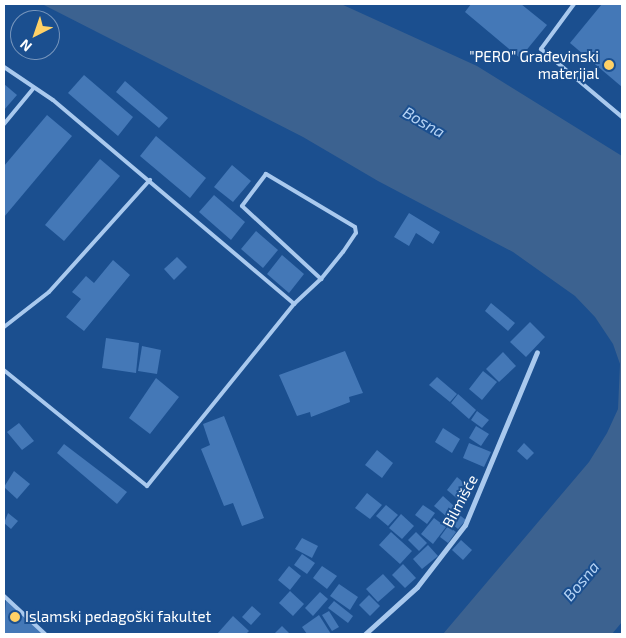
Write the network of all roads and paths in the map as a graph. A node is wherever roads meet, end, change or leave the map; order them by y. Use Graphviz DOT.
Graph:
graph roads {
  1 [pos="574,4"];
  2 [pos="4,67"];
  3 [pos="33,88"];
  4 [pos="622,117"];
  5 [pos="4,124"];
  6 [pos="150,180"];
  7 [pos="321,279"];
  8 [pos="294,304"];
  9 [pos="4,327"];
  10 [pos="537,352"];
  11 [pos="4,370"];
  12 [pos="5,598"];
  13 [pos="45,634"];
  14 [pos="365,634"];
  1 -- 4 [label="lane"];
  2 -- 3 [label="lane"];
  3 -- 5 [label="lane"];
  3 -- 6 [label="lane"];
  6 -- 8 [label="lane"];
  6 -- 9 [label="lane"];
  7 -- 7 [label="lane"];
  7 -- 8 [label="lane"];
  8 -- 11 [label="lane"];
  10 -- 14 [label="street, Bilmišće"];
  12 -- 13 [label="lane"];
}
